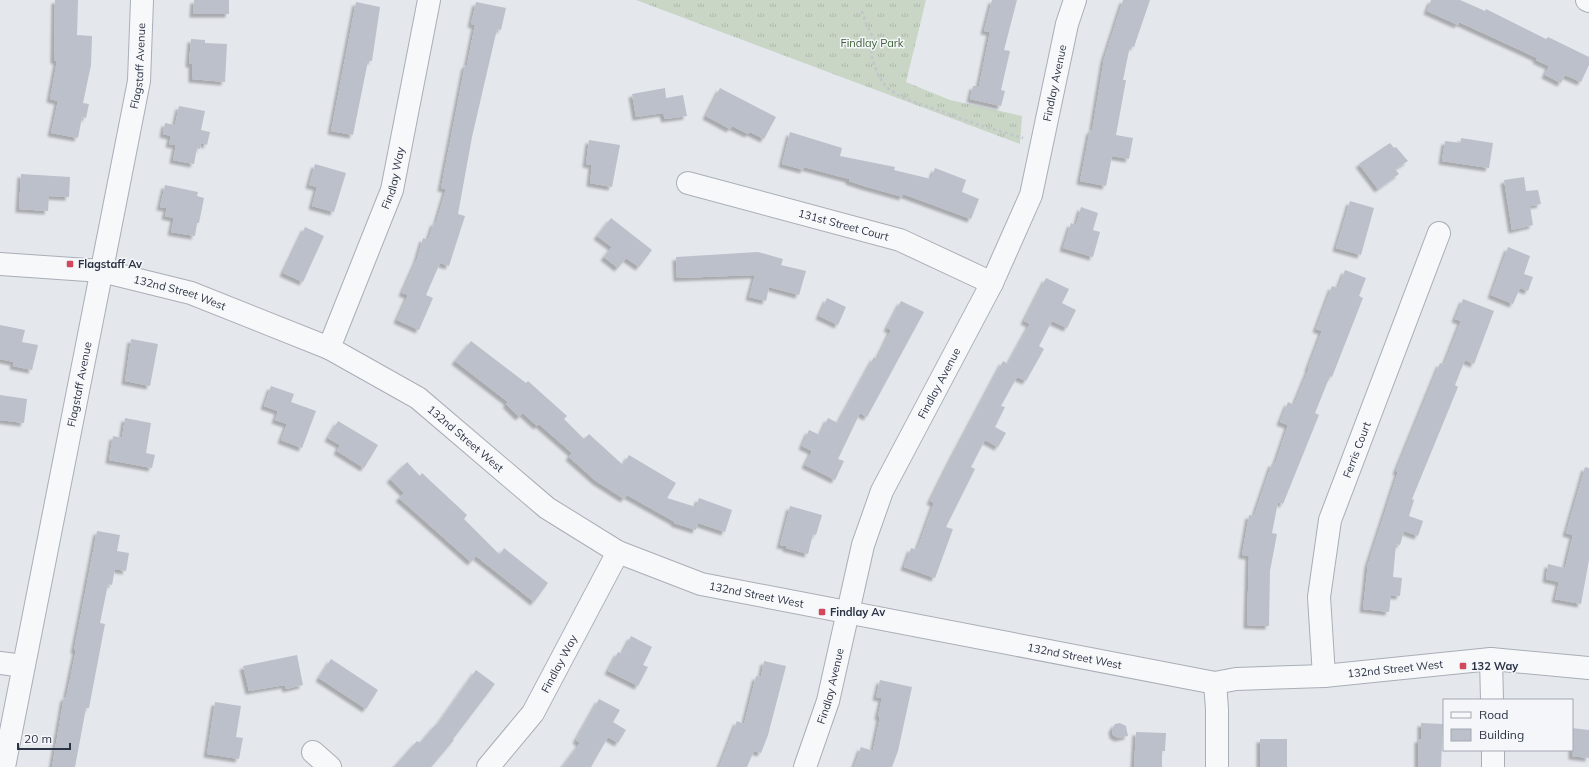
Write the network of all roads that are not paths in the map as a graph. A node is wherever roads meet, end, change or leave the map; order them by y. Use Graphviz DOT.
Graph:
graph roads {
  1 [pos="142,0"];
  2 [pos="429,0"];
  3 [pos="1075,0"];
  4 [pos="688,183"];
  5 [pos="1439,233"];
  6 [pos="0,264"];
  7 [pos="102,271"];
  8 [pos="992,282"];
  9 [pos="328,348"];
  10 [pos="618,552"];
  11 [pos="848,614"];
  12 [pos="1491,659"];
  13 [pos="0,663"];
  14 [pos="24,666"];
  15 [pos="1589,668"];
  16 [pos="1324,676"];
  17 [pos="1215,683"];
  18 [pos="1492,699"];
  19 [pos="1493,751"];
  20 [pos="313,752"];
  21 [pos="4,767"];
  22 [pos="330,767"];
  23 [pos="488,767"];
  24 [pos="805,767"];
  25 [pos="1217,767"];
  26 [pos="1493,767"];
  1 -- 7 [label="street, Flagstaff Avenue"];
  2 -- 9 [label="street, Findlay Way"];
  3 -- 8 [label="street, Findlay Avenue"];
  4 -- 8 [label="street, 131st Street Court"];
  5 -- 16 [label="street, Ferris Court"];
  6 -- 7 [label="street, 132nd Street West"];
  7 -- 9 [label="street, 132nd Street West"];
  7 -- 14 [label="street, Flagstaff Avenue"];
  8 -- 11 [label="street, Findlay Avenue"];
  9 -- 10 [label="street, 132nd Street West"];
  10 -- 11 [label="street, 132nd Street West"];
  10 -- 23 [label="street, Findlay Way"];
  11 -- 17 [label="street, 132nd Street West"];
  11 -- 24 [label="street, Findlay Avenue"];
  12 -- 15 [label="street, 132nd Street West"];
  12 -- 16 [label="street, 132nd Street West"];
  12 -- 18 [label="street"];
  13 -- 14 [label="street"];
  14 -- 21 [label="street, Flagstaff Avenue"];
  16 -- 17 [label="street, 132nd Street West"];
  17 -- 25 [label="street"];
  19 -- 26 [label="street"];
  20 -- 22 [label="street"];
}
